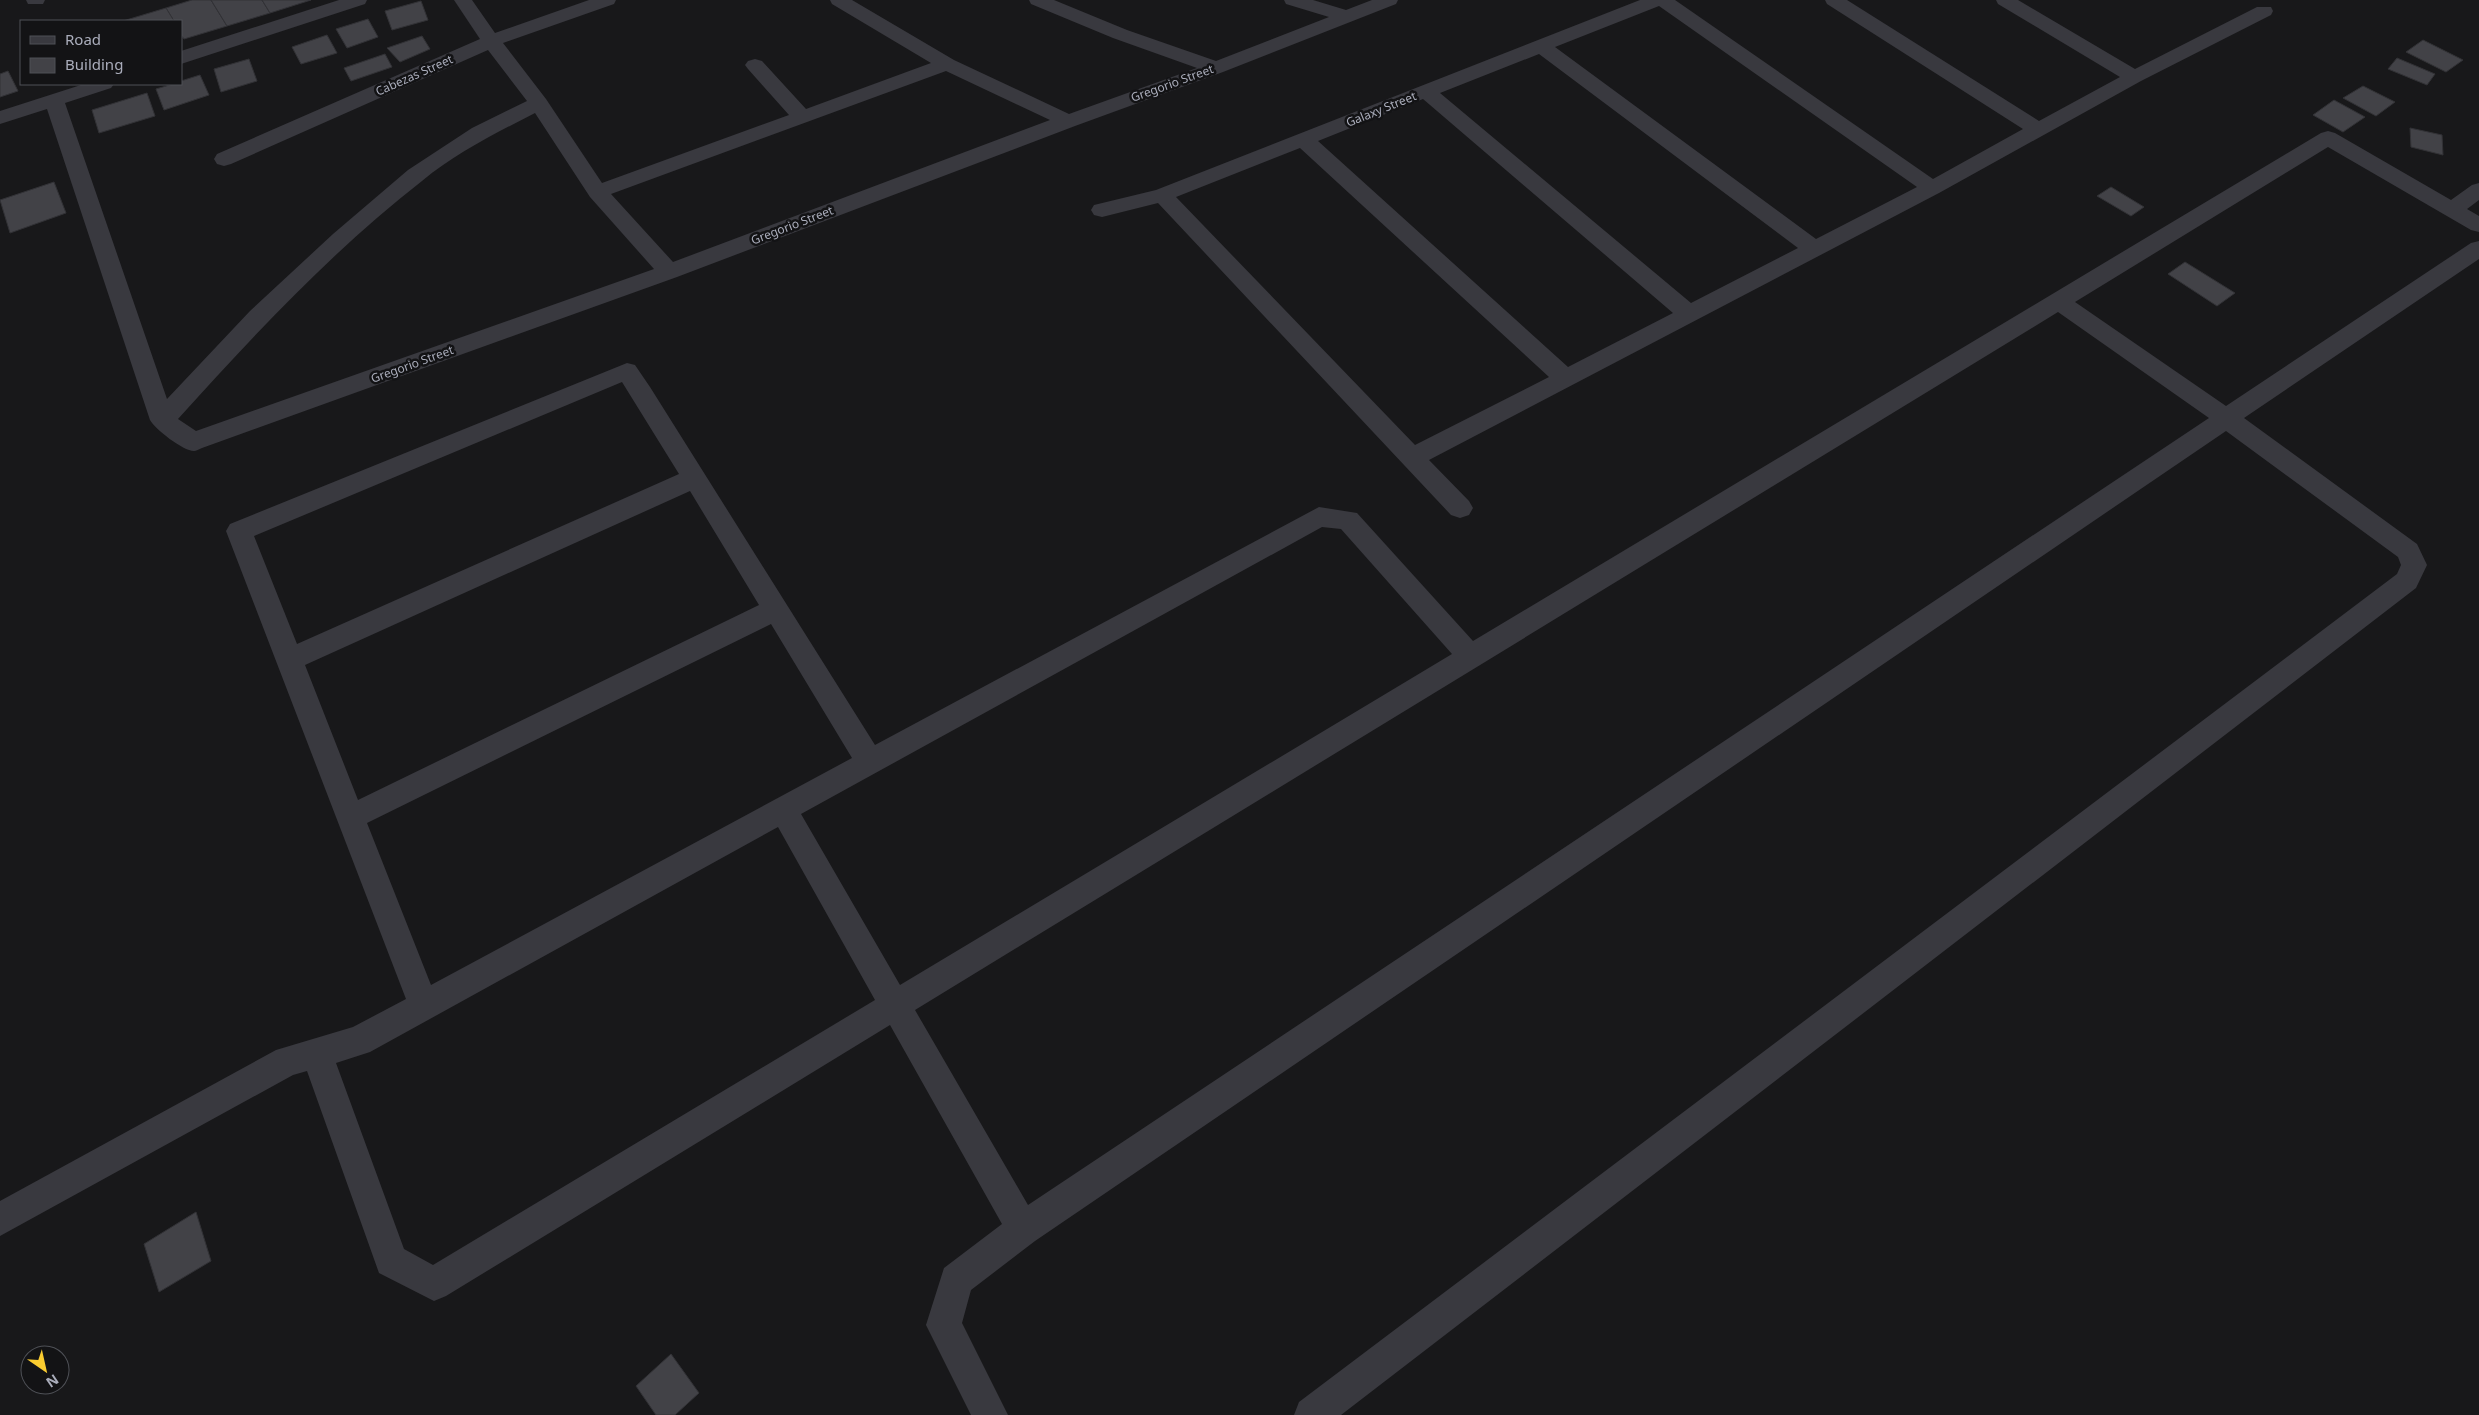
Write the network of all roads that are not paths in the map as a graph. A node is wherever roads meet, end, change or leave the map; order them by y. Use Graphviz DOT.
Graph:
graph roads {
  1 [pos="358,0"];
  2 [pos="462,0"];
  3 [pos="607,0"];
  4 [pos="839,0"];
  5 [pos="1038,0"];
  6 [pos="1294,0"];
  7 [pos="1389,0"];
  8 [pos="1657,0"];
  9 [pos="1663,0"];
  10 [pos="1834,0"];
  11 [pos="2005,0"];
  12 [pos="2264,11"];
  13 [pos="1344,16"];
  14 [pos="491,41"];
  15 [pos="1541,46"];
  16 [pos="182,58"];
  17 [pos="947,64"];
  18 [pos="755,65"];
  19 [pos="1216,68"];
  20 [pos="2134,77"];
  21 [pos="101,85"];
  22 [pos="1426,91"];
  23 [pos="54,100"];
  24 [pos="539,103"];
  25 [pos="0,118"];
  26 [pos="803,118"];
  27 [pos="1068,121"];
  28 [pos="2039,130"];
  29 [pos="1303,139"];
  30 [pos="224,160"];
  31 [pos="1932,188"];
  32 [pos="2479,190"];
  33 [pos="597,192"];
  34 [pos="1162,195"];
  35 [pos="2453,209"];
  36 [pos="1102,210"];
  37 [pos="2479,224"];
  38 [pos="2479,248"];
  39 [pos="1814,249"];
  40 [pos="669,272"];
  41 [pos="2058,301"];
  42 [pos="1689,314"];
  43 [pos="1565,378"];
  44 [pos="2226,418"];
  45 [pos="162,420"];
  46 [pos="1412,458"];
  47 [pos="695,478"];
  48 [pos="1460,508"];
  49 [pos="776,610"];
  50 [pos="1470,656"];
  51 [pos="289,660"];
  52 [pos="870,762"];
  53 [pos="783,809"];
  54 [pos="351,817"];
  55 [pos="895,1005"];
  56 [pos="424,1006"];
  57 [pos="316,1053"];
  58 [pos="0,1219"];
  59 [pos="1023,1230"];
  60 [pos="990,1415"];
  61 [pos="1312,1415"];
  1 -- 16 [label="street"];
  2 -- 14 [label="street"];
  3 -- 14 [label="street, Cabezas Street"];
  4 -- 17 [label="street"];
  5 -- 19 [label="street"];
  6 -- 13 [label="street"];
  7 -- 13 [label="street, Gregorio Street"];
  8 -- 15 [label="street, Galaxy Street"];
  9 -- 31 [label="street"];
  10 -- 28 [label="street"];
  11 -- 20 [label="street"];
  12 -- 20 [label="street"];
  13 -- 19 [label="street, Gregorio Street"];
  14 -- 24 [label="street"];
  14 -- 30 [label="street, Cabezas Street"];
  15 -- 22 [label="street, Galaxy Street"];
  15 -- 39 [label="street"];
  17 -- 26 [label="street"];
  17 -- 27 [label="street"];
  18 -- 26 [label="street"];
  19 -- 27 [label="street, Gregorio Street"];
  20 -- 28 [label="street"];
  21 -- 23 [label="street"];
  22 -- 29 [label="street, Galaxy Street"];
  22 -- 42 [label="street"];
  23 -- 25 [label="street"];
  23 -- 45 [label="street"];
  24 -- 33 [label="street"];
  24 -- 45 [label="street"];
  26 -- 33 [label="street"];
  27 -- 40 [label="street, Gregorio Street"];
  28 -- 31 [label="street"];
  29 -- 34 [label="street, Galaxy Street"];
  29 -- 43 [label="street"];
  31 -- 39 [label="street"];
  32 -- 35 [label="street"];
  33 -- 40 [label="street"];
  34 -- 36 [label="street, Galaxy Street"];
  34 -- 46 [label="street"];
  35 -- 37 [label="street"];
  35 -- 41 [label="street"];
  38 -- 44 [label="street"];
  39 -- 42 [label="street"];
  40 -- 45 [label="street, Gregorio Street"];
  41 -- 44 [label="street"];
  41 -- 50 [label="street"];
  42 -- 43 [label="street"];
  43 -- 46 [label="street"];
  44 -- 59 [label="street"];
  44 -- 61 [label="street"];
  46 -- 48 [label="street"];
  47 -- 49 [label="street"];
  47 -- 51 [label="street"];
  47 -- 51 [label="street"];
  49 -- 52 [label="street"];
  49 -- 54 [label="street"];
  50 -- 52 [label="street"];
  50 -- 55 [label="street"];
  51 -- 54 [label="street"];
  52 -- 53 [label="street"];
  53 -- 55 [label="street"];
  53 -- 56 [label="street"];
  54 -- 56 [label="street"];
  55 -- 57 [label="street"];
  55 -- 59 [label="street"];
  56 -- 57 [label="street"];
  57 -- 58 [label="street"];
  59 -- 60 [label="street"];
}
